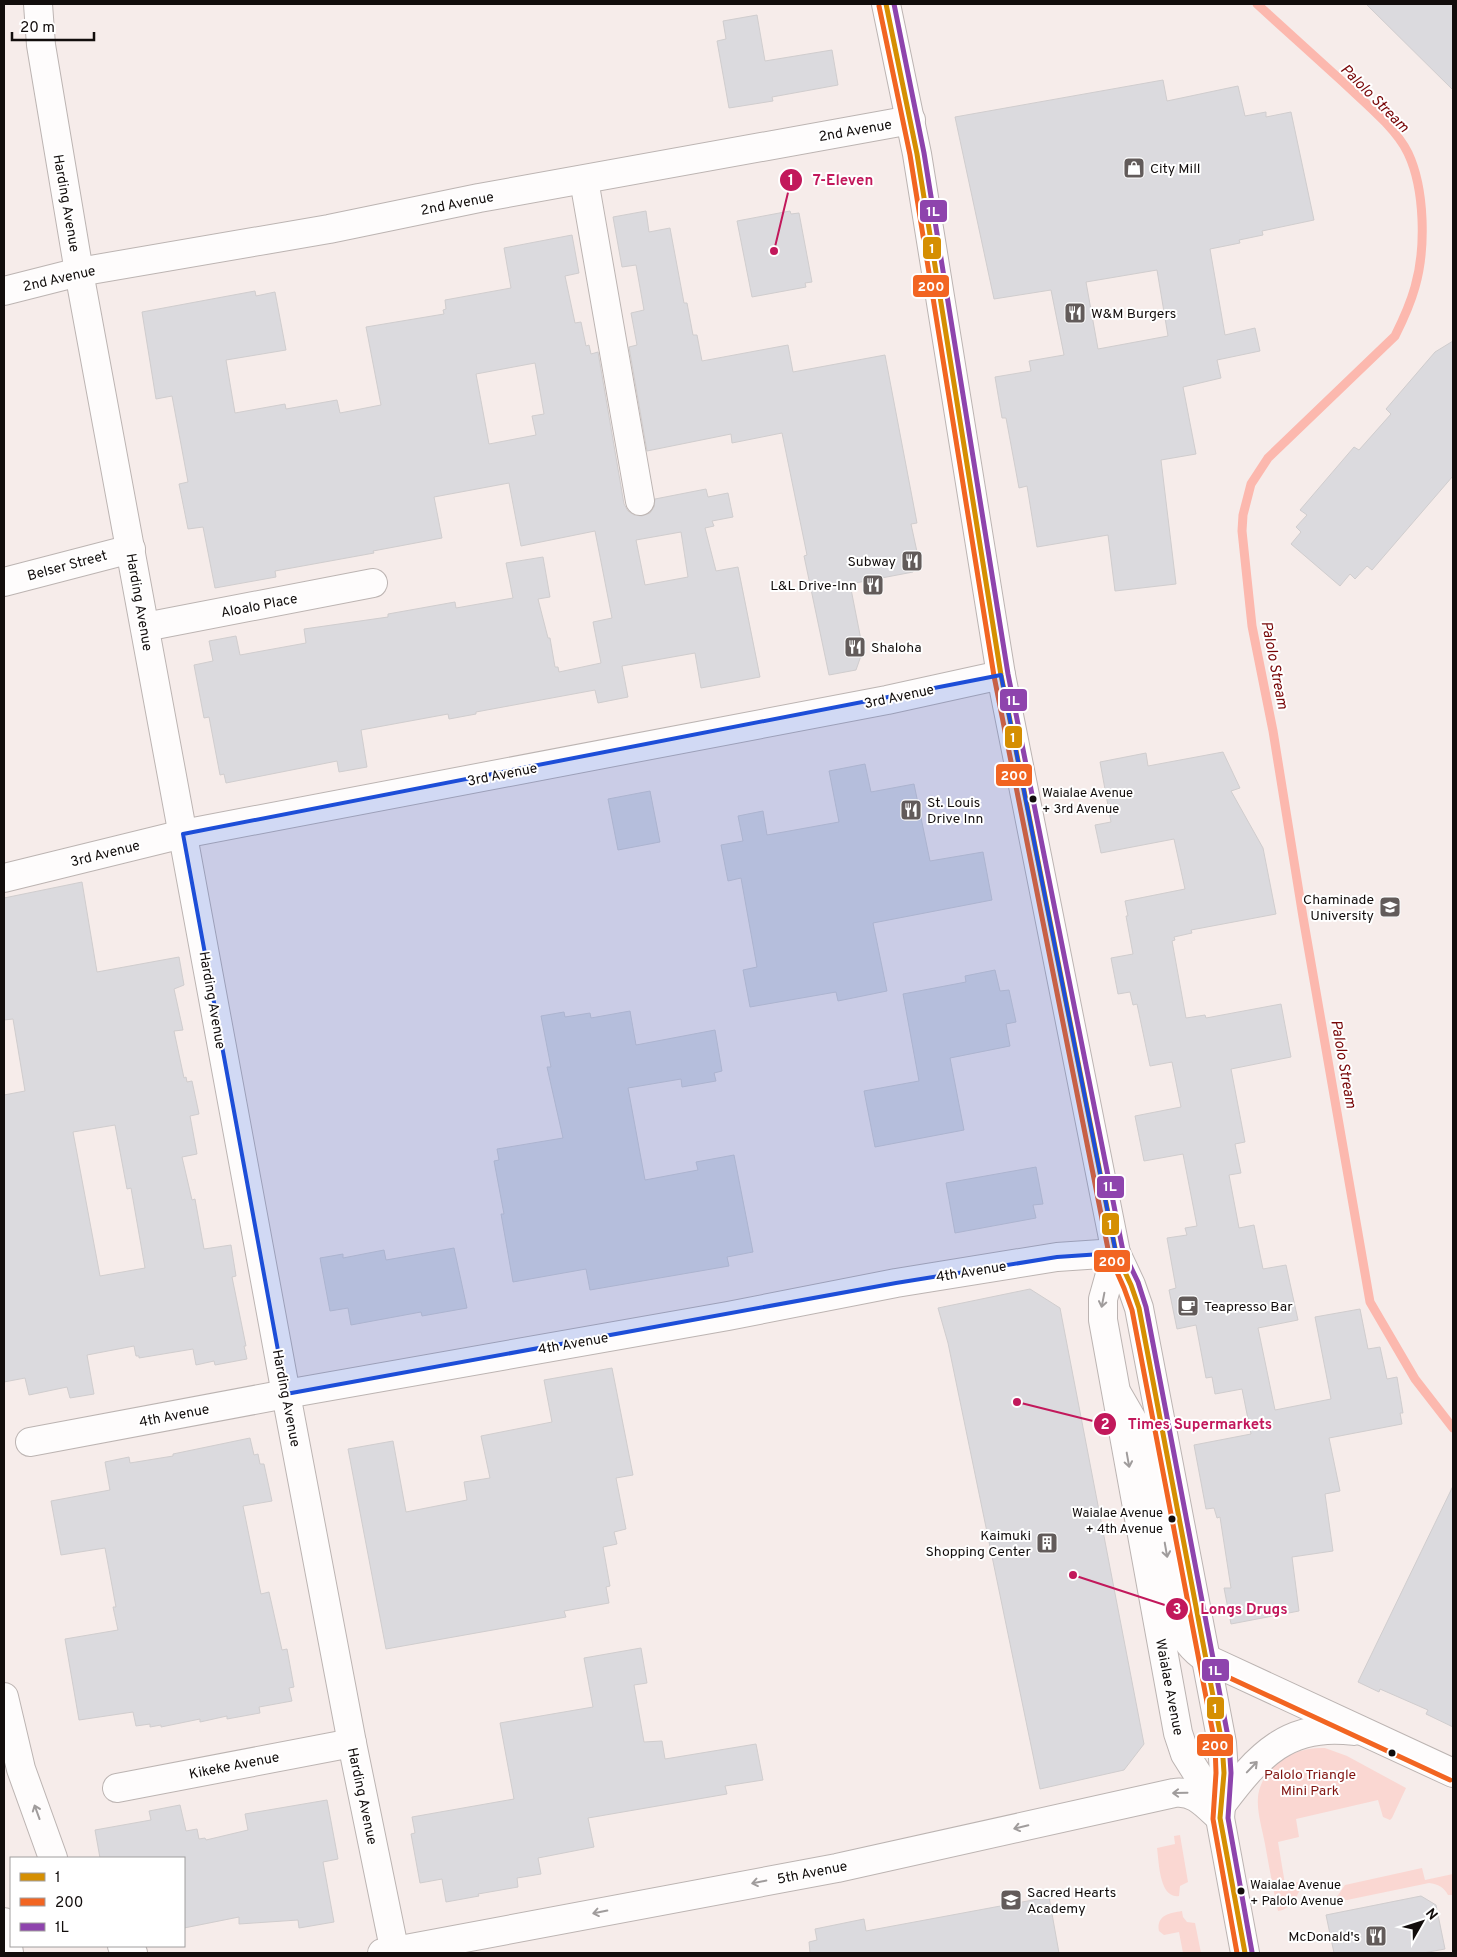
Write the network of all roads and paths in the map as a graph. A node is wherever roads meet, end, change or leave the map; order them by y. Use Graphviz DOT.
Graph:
graph roads {
  1 [pos="28,4"];
  2 [pos="38,4"];
  3 [pos="886,4"];
  4 [pos="41,45"];
  5 [pos="911,120"];
  6 [pos="584,180"];
  7 [pos="79,272"];
  8 [pos="4,291"];
  9 [pos="640,501"];
  10 [pos="131,549"];
  11 [pos="4,582"];
  12 [pos="372,583"];
  13 [pos="145,627"];
  14 [pos="1001,675"];
  15 [pos="183,834"];
  16 [pos="4,878"];
  17 [pos="1116,1253"];
  18 [pos="1115,1389"];
  19 [pos="286,1394"];
  20 [pos="30,1442"];
  21 [pos="1207,1659"];
  22 [pos="4,1697"];
  23 [pos="1373,1734"];
  24 [pos="352,1743"];
  25 [pos="1453,1773"];
  26 [pos="117,1788"];
  27 [pos="1221,1811"];
  28 [pos="53,1857"];
  29 [pos="4,1922"];
  30 [pos="9,1953"];
  31 [pos="391,1953"];
  32 [pos="1245,1953"];
  1 -- 4 [label="main road, Harding Avenue"];
  2 -- 4 [label="main road, Harding Avenue"];
  3 -- 5 [label="main road, Waialae Avenue"];
  4 -- 7 [label="main road, Harding Avenue"];
  5 -- 6 [label="main road, 2nd Avenue"];
  5 -- 14 [label="main road, Waialae Avenue"];
  6 -- 7 [label="main road, 2nd Avenue"];
  6 -- 9 [label="main road"];
  7 -- 8 [label="main road, 2nd Avenue"];
  7 -- 10 [label="main road, Harding Avenue"];
  10 -- 11 [label="main road, Belser Street"];
  10 -- 13 [label="main road, Harding Avenue"];
  12 -- 13 [label="main road, Aloalo Place"];
  13 -- 15 [label="main road, Harding Avenue"];
  14 -- 15 [label="main road, 3rd Avenue"];
  14 -- 17 [label="main road, Waialae Avenue"];
  15 -- 16 [label="main road, 3rd Avenue"];
  15 -- 19 [label="main road, Harding Avenue"];
  17 -- 18 [label="main road, Waialae Avenue, one-way"];
  17 -- 19 [label="main road, 4th Avenue"];
  17 -- 21 [label="main road, Waialae Avenue"];
  18 -- 21 [label="main road, one-way"];
  18 -- 27 [label="main road, Waialae Avenue, one-way"];
  19 -- 20 [label="main road, 4th Avenue"];
  19 -- 24 [label="main road, Harding Avenue"];
  21 -- 23 [label="main road"];
  21 -- 27 [label="main road, Waialae Avenue"];
  28 -- 22 [label="main road, one-way"];
  23 -- 25 [label="main road"];
  27 -- 23 [label="main road, one-way"];
  24 -- 26 [label="main road, Kikeke Avenue"];
  24 -- 31 [label="main road, Harding Avenue"];
  27 -- 31 [label="main road, 5th Avenue, one-way"];
  27 -- 32 [label="main road, Waialae Avenue"];
  29 -- 30 [label="main road"];
}
